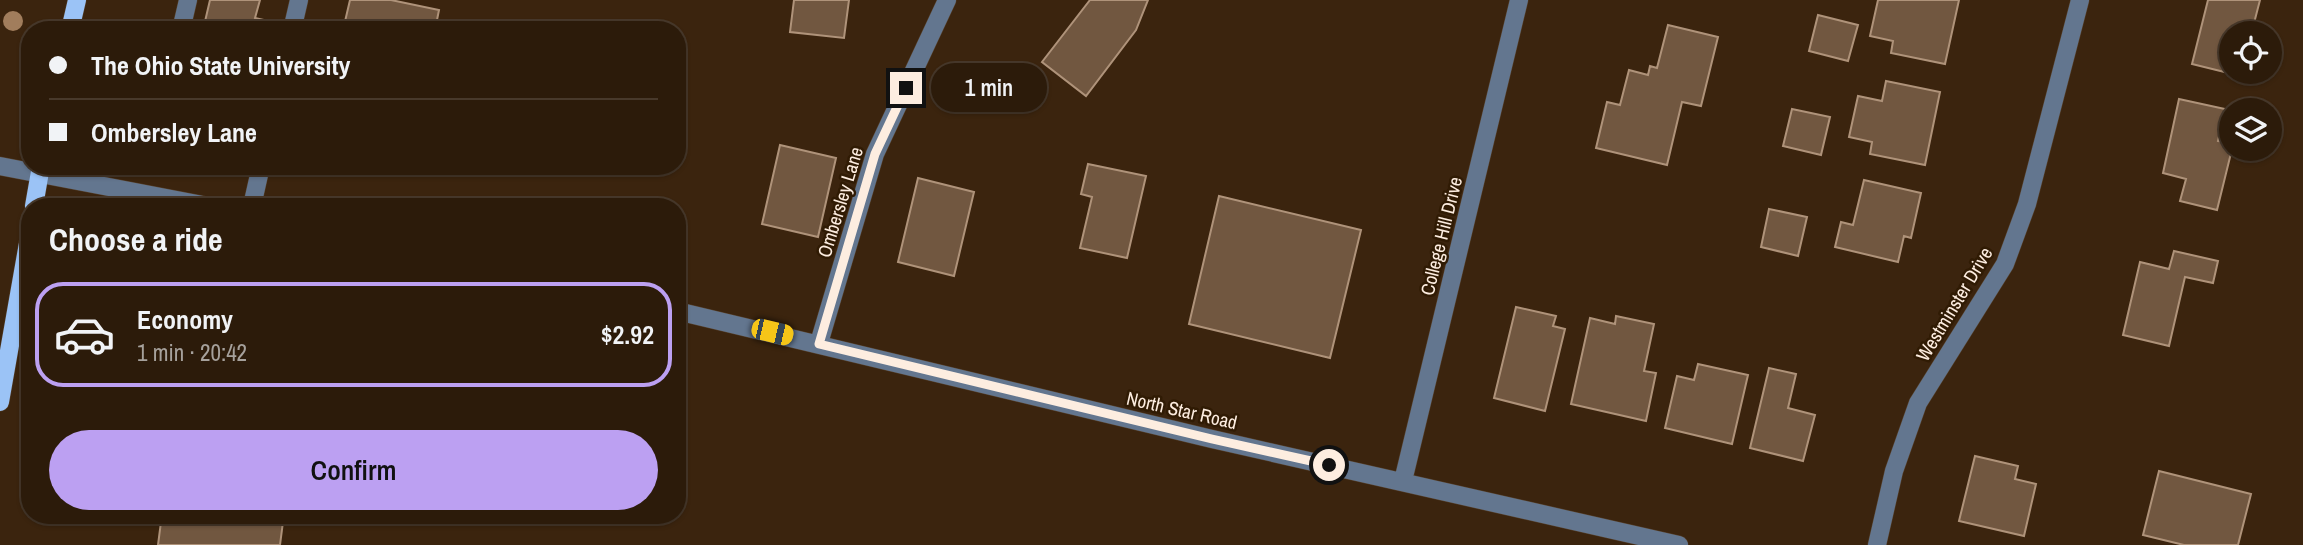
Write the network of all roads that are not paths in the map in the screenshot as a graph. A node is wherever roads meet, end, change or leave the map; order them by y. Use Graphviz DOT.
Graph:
graph roads {
  1 [pos="77,0"];
  2 [pos="188,0"];
  3 [pos="297,0"];
  4 [pos="947,0"];
  5 [pos="1519,0"];
  6 [pos="2080,0"];
  7 [pos="72,21"];
  8 [pos="184,21"];
  9 [pos="294,21"];
  10 [pos="0,166"];
  11 [pos="21,169"];
  12 [pos="39,175"];
  13 [pos="59,175"];
  14 [pos="259,175"];
  15 [pos="35,198"];
  16 [pos="170,198"];
  17 [pos="255,198"];
  18 [pos="21,283"];
  19 [pos="686,313"];
  20 [pos="819,344"];
  21 [pos="0,402"];
  22 [pos="1404,481"];
  23 [pos="1679,545"];
  24 [pos="1877,545"];
  1 -- 7 [label="main road"];
  2 -- 8 [label="street"];
  3 -- 9 [label="street"];
  4 -- 20 [label="street, Ombersley Lane"];
  5 -- 22 [label="street, College Hill Drive"];
  6 -- 24 [label="street, Westminster Drive"];
  10 -- 11 [label="street"];
  12 -- 15 [label="main road"];
  13 -- 16 [label="street"];
  14 -- 17 [label="street"];
  18 -- 21 [label="main road"];
  19 -- 20 [label="street, North Star Road"];
  20 -- 22 [label="street, North Star Road"];
  22 -- 23 [label="street, North Star Road"];
}
